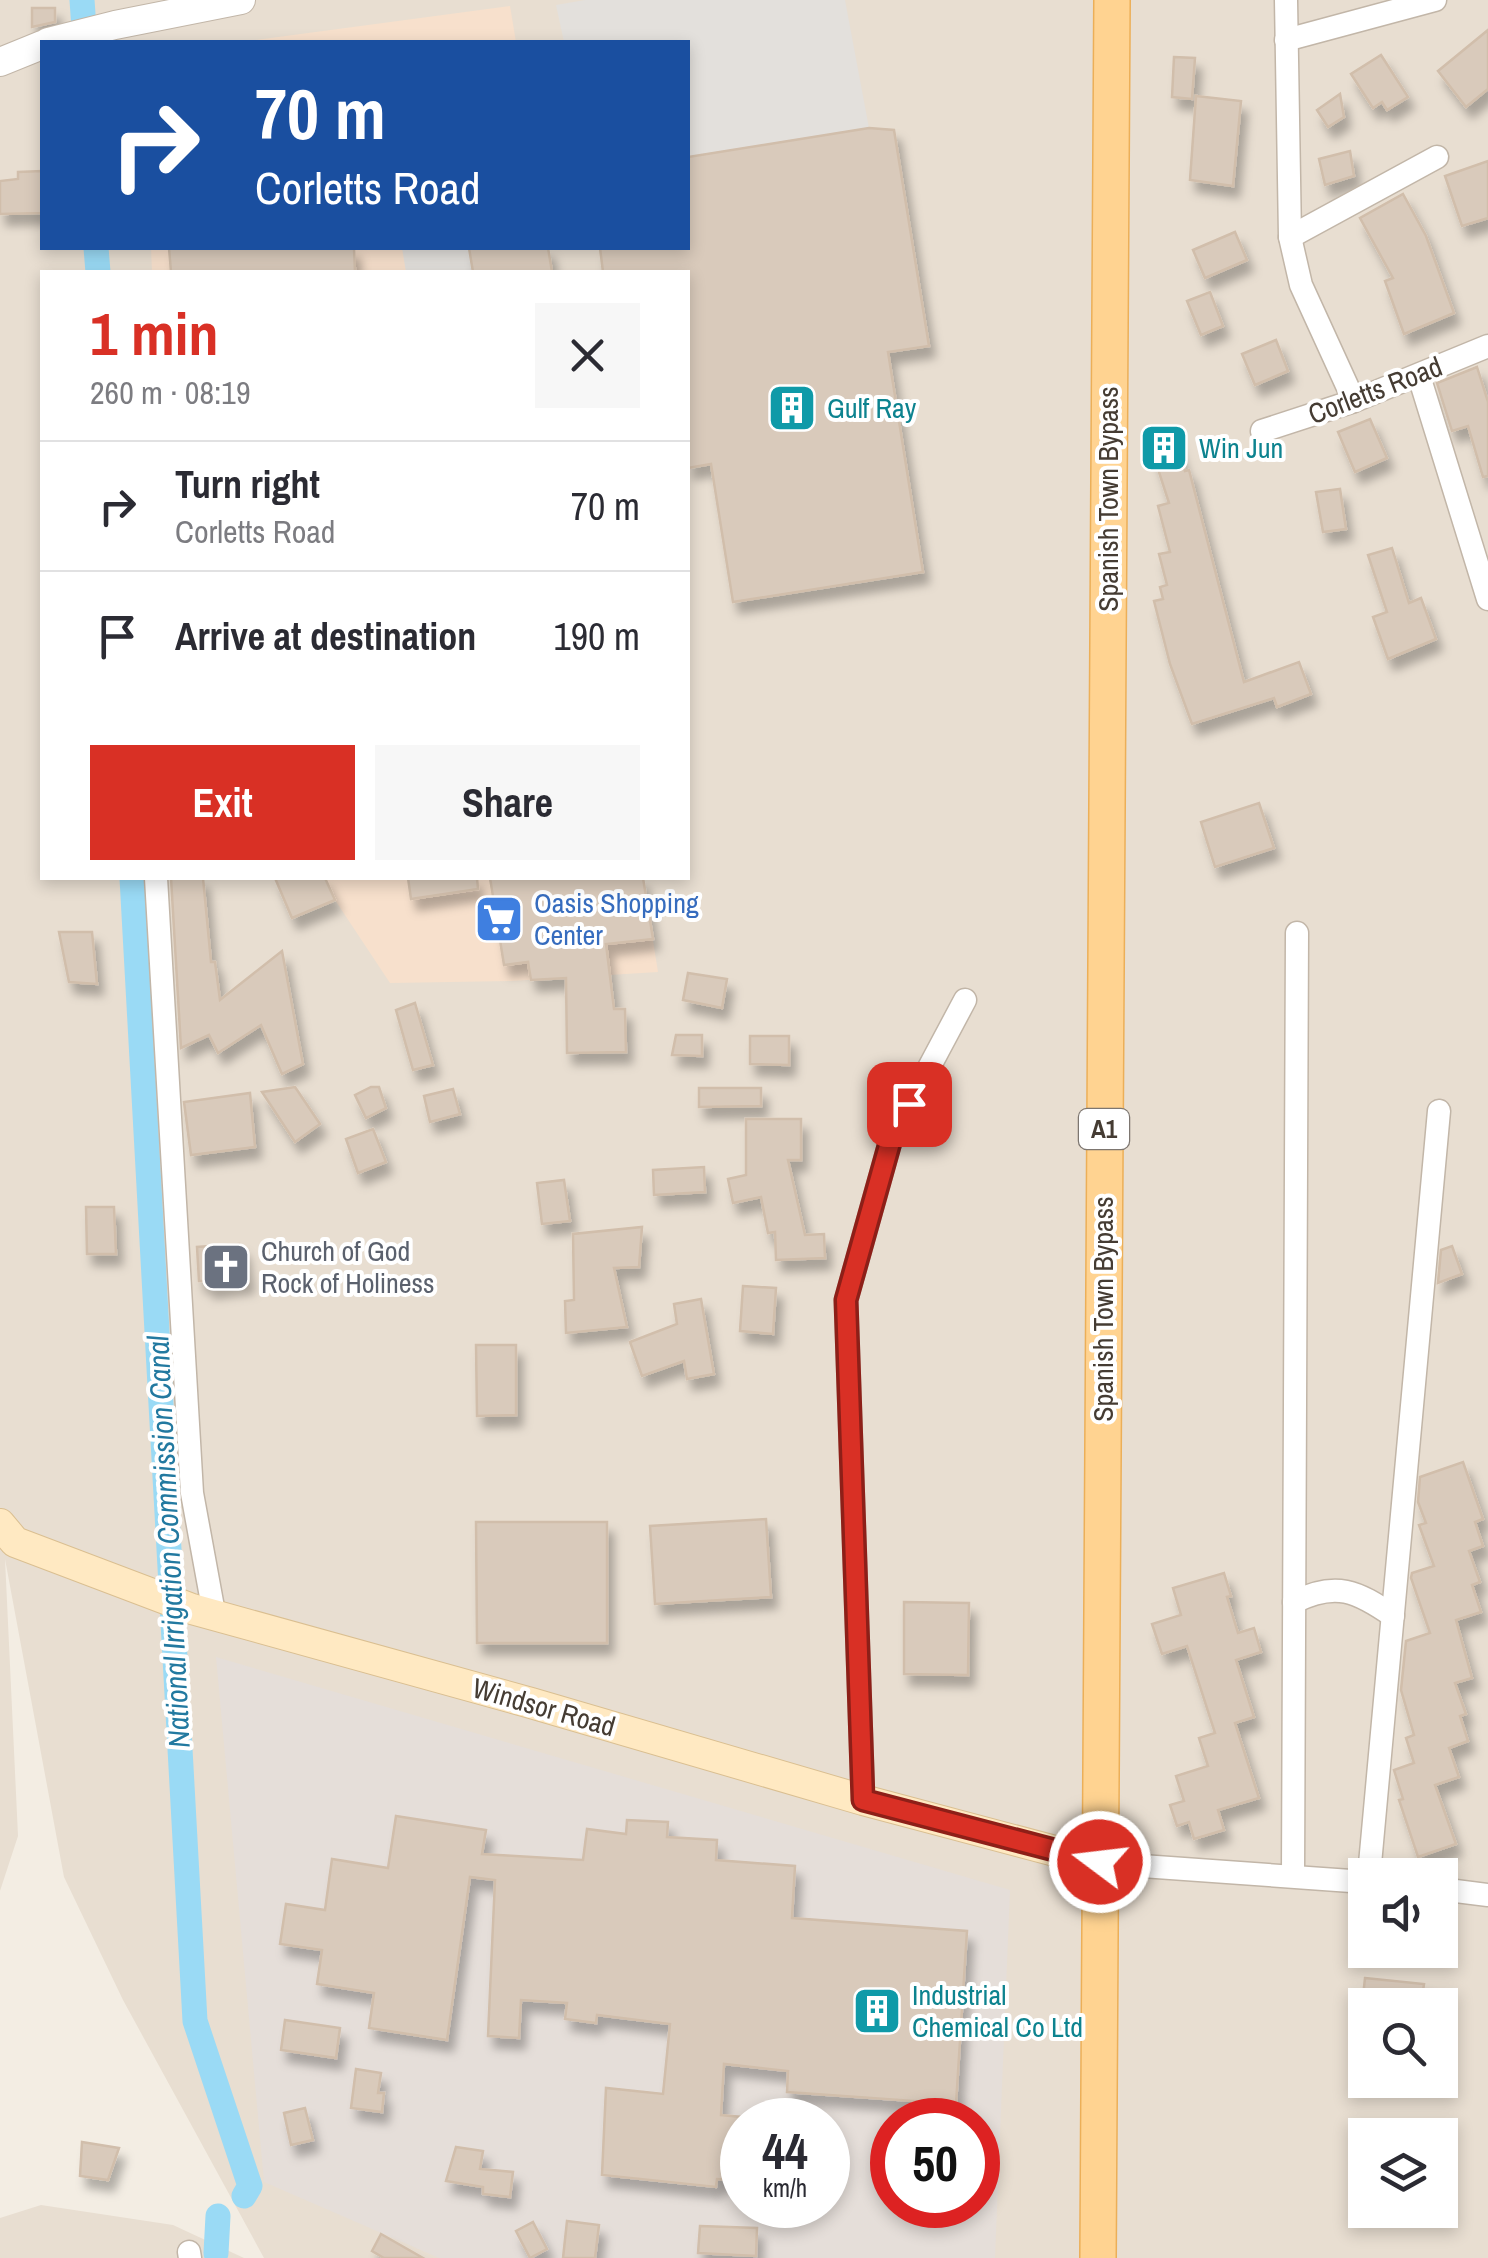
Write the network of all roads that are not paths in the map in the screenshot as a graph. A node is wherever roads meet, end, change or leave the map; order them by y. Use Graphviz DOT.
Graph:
graph roads {
  1 [pos="241,0"];
  2 [pos="1112,0"];
  3 [pos="1286,0"];
  4 [pos="1436,0"];
  5 [pos="60,40"];
  6 [pos="1286,40"];
  7 [pos="40,46"];
  8 [pos="0,62"];
  9 [pos="1437,158"];
  10 [pos="1290,237"];
  11 [pos="1488,346"];
  12 [pos="1419,376"];
  13 [pos="1354,402"];
  14 [pos="1262,431"];
  15 [pos="1488,599"];
  16 [pos="156,880"];
  17 [pos="1297,933"];
  18 [pos="965,1000"];
  19 [pos="1439,1111"];
  20 [pos="0,1524"];
  21 [pos="1294,1602"];
  22 [pos="203,1611"];
  23 [pos="1392,1616"];
  24 [pos="863,1800"];
  25 [pos="1369,1858"];
  26 [pos="1100,1862"];
  27 [pos="1293,1875"];
  28 [pos="1348,1877"];
  29 [pos="1458,1892"];
  30 [pos="1488,1894"];
  31 [pos="1098,2258"];
  1 -- 5 [label="street"];
  2 -- 26 [label="main road, Spanish Town Bypass / A1"];
  3 -- 6 [label="street"];
  4 -- 6 [label="street"];
  6 -- 10 [label="street"];
  7 -- 8 [label="street"];
  9 -- 10 [label="street"];
  10 -- 13 [label="street"];
  11 -- 12 [label="street, Corletts Road"];
  12 -- 13 [label="street, Corletts Road"];
  12 -- 15 [label="street"];
  13 -- 14 [label="street, Corletts Road"];
  16 -- 22 [label="street"];
  17 -- 21 [label="street"];
  18 -- 24 [label="street"];
  19 -- 23 [label="street"];
  20 -- 22 [label="main road, Windsor Road"];
  21 -- 23 [label="street"];
  21 -- 27 [label="street"];
  22 -- 24 [label="main road, Windsor Road"];
  23 -- 25 [label="street"];
  24 -- 26 [label="main road, Windsor Road"];
  26 -- 27 [label="street"];
  26 -- 31 [label="main road, Spanish Town Bypass / A1"];
  27 -- 28 [label="street"];
  29 -- 30 [label="street"];
}
